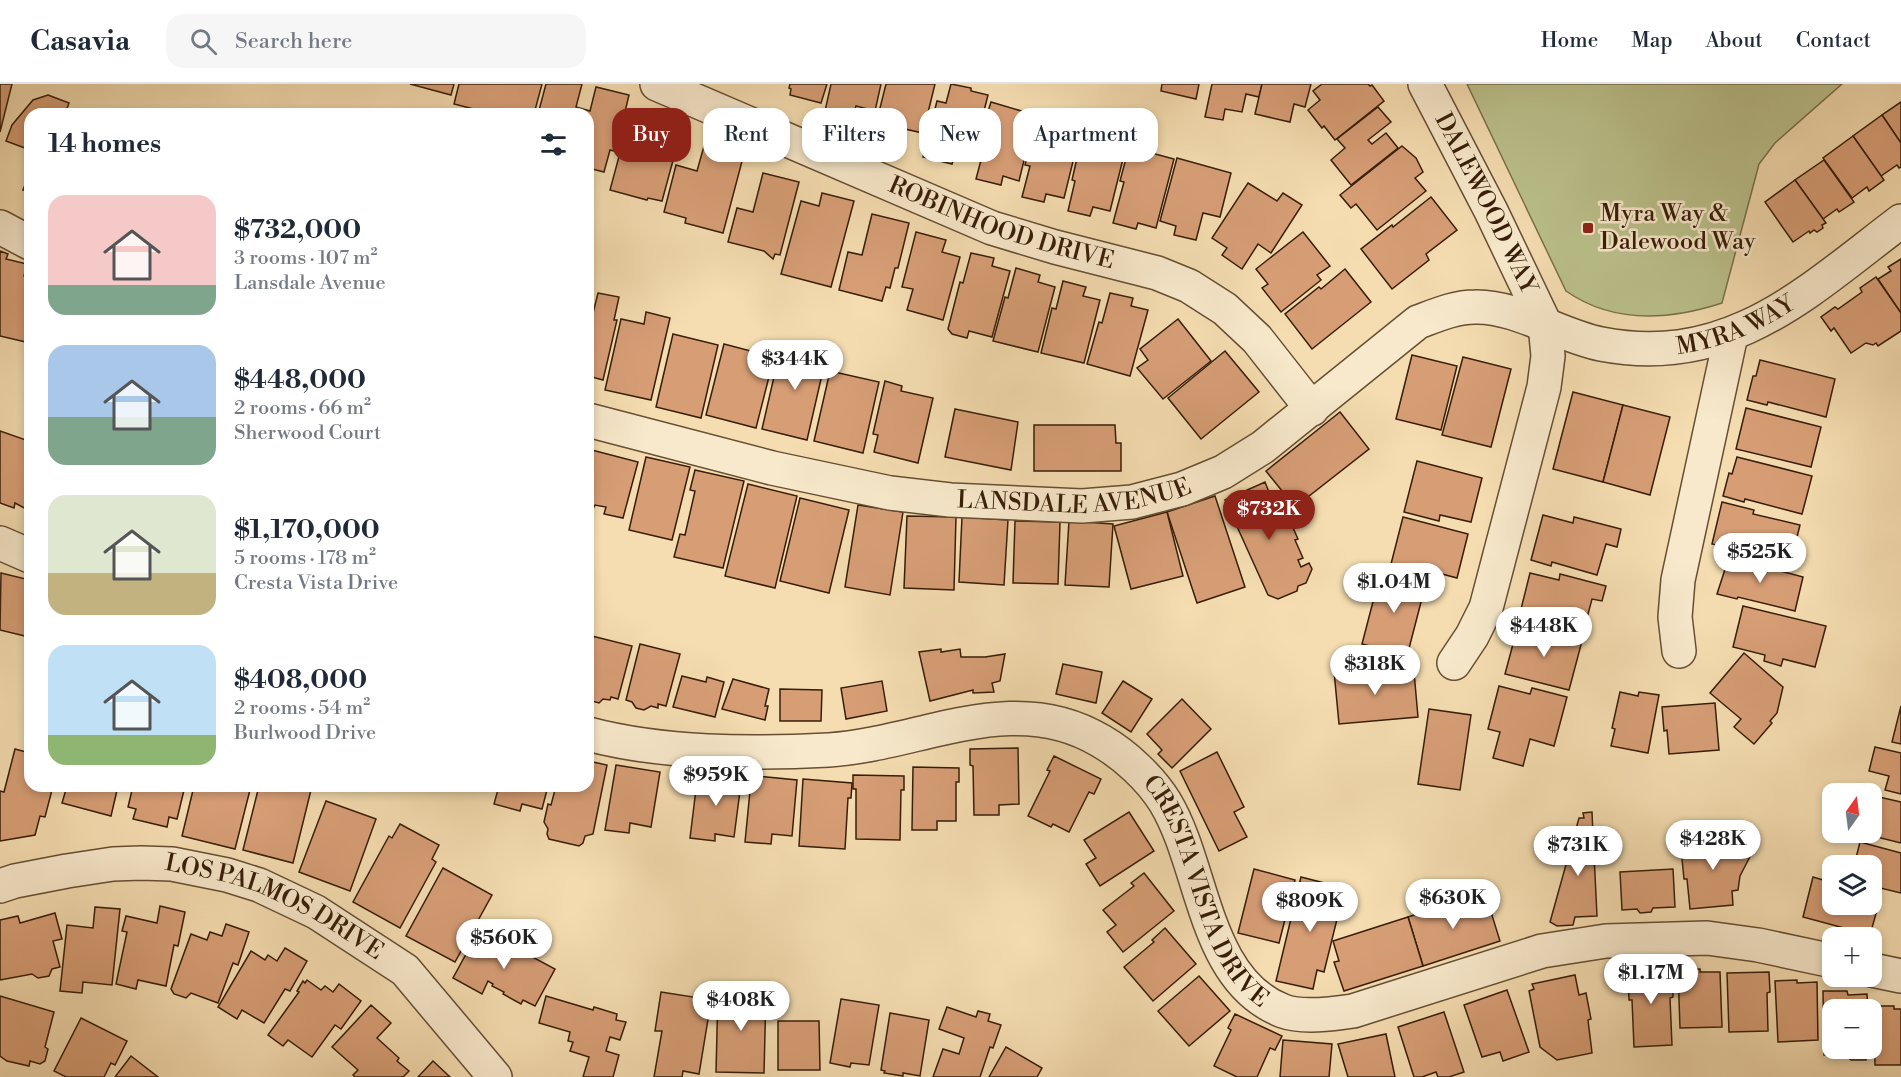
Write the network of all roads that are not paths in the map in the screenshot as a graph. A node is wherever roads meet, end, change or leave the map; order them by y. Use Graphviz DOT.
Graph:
graph roads {
  1 [pos="657,84"];
  2 [pos="1425,84"];
  3 [pos="1901,220"];
  4 [pos="0,227"];
  5 [pos="24,240"];
  6 [pos="1545,324"];
  7 [pos="1731,335"];
  8 [pos="1312,409"];
  9 [pos="594,422"];
  10 [pos="0,543"];
  11 [pos="24,553"];
  12 [pos="1679,651"];
  13 [pos="1454,663"];
  14 [pos="594,736"];
  15 [pos="0,886"];
  16 [pos="1822,959"];
  17 [pos="1882,972"];
  18 [pos="1901,976"];
  19 [pos="495,1075"];
  1 -- 8 [label="street, ROBINHOOD DRIVE"];
  2 -- 6 [label="street, DALEWOOD WAY"];
  3 -- 7 [label="street, MYRA WAY"];
  4 -- 5 [label="street"];
  6 -- 7 [label="street, MYRA WAY"];
  6 -- 8 [label="street, LANSDALE AVENUE"];
  6 -- 13 [label="street"];
  7 -- 12 [label="street"];
  8 -- 9 [label="street, LANSDALE AVENUE"];
  10 -- 11 [label="street"];
  14 -- 16 [label="street, CRESTA VISTA DRIVE"];
  15 -- 19 [label="street, LOS PALMOS DRIVE"];
  17 -- 18 [label="street"];
}
